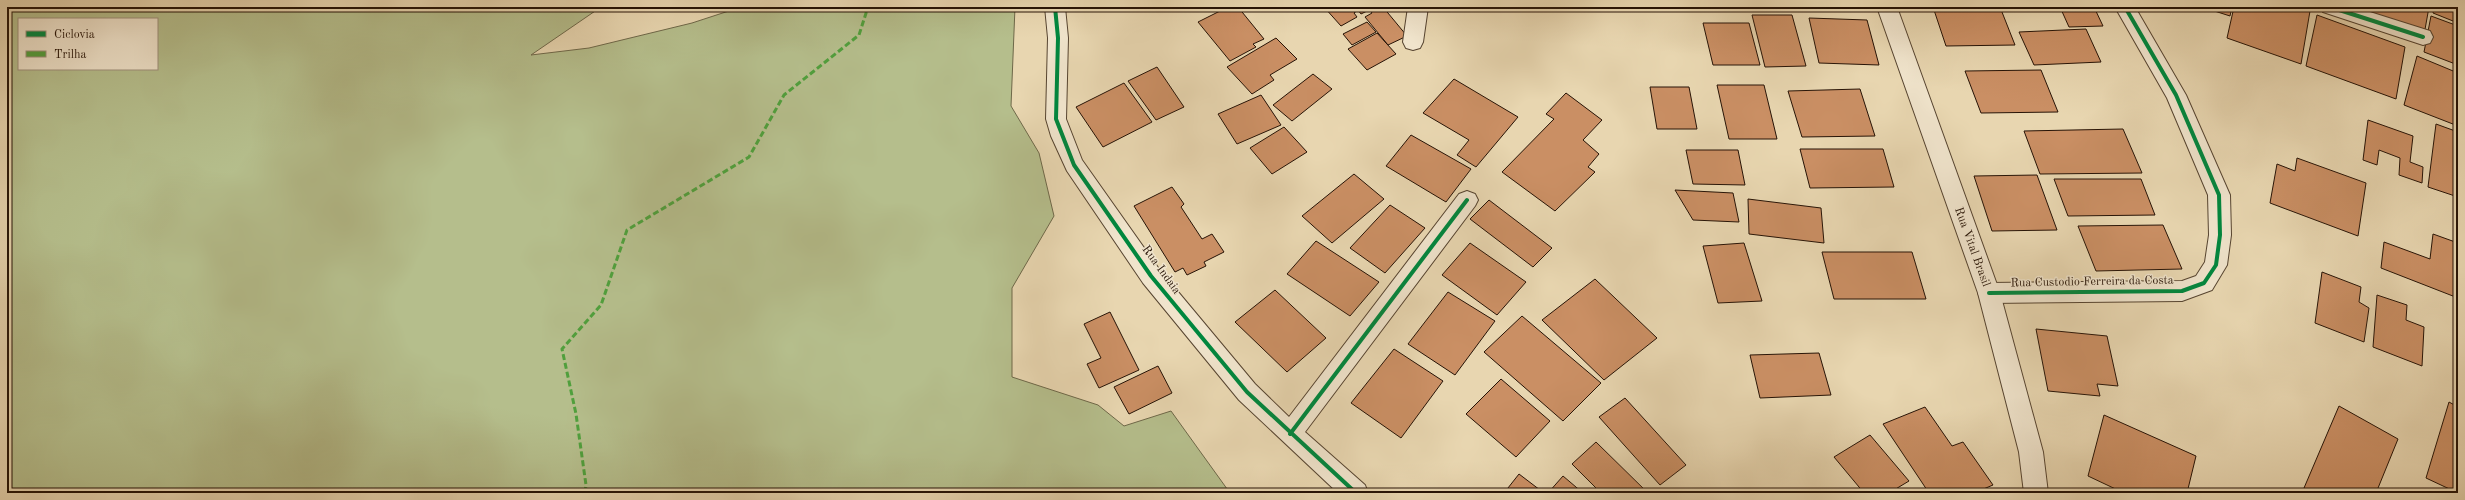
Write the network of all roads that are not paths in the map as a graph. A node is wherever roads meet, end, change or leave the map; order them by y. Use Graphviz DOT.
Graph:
graph roads {
  1 [pos="1055,7"];
  2 [pos="1418,7"];
  3 [pos="1887,7"];
  4 [pos="2125,7"];
  5 [pos="2330,7"];
  6 [pos="2423,37"];
  7 [pos="1413,42"];
  8 [pos="1467,200"];
  9 [pos="1989,293"];
  10 [pos="1290,434"];
  11 [pos="1356,493"];
  12 [pos="2036,493"];
  1 -- 10 [label="street, Rua Indaia"];
  2 -- 7 [label="street"];
  3 -- 9 [label="street, Rua Vital Brasil"];
  4 -- 9 [label="street, Rua Custodio Ferreira da Costa"];
  5 -- 6 [label="street"];
  8 -- 10 [label="street"];
  9 -- 12 [label="street, Rua Vital Brasil"];
  10 -- 11 [label="street, Rua Indaia"];
}
